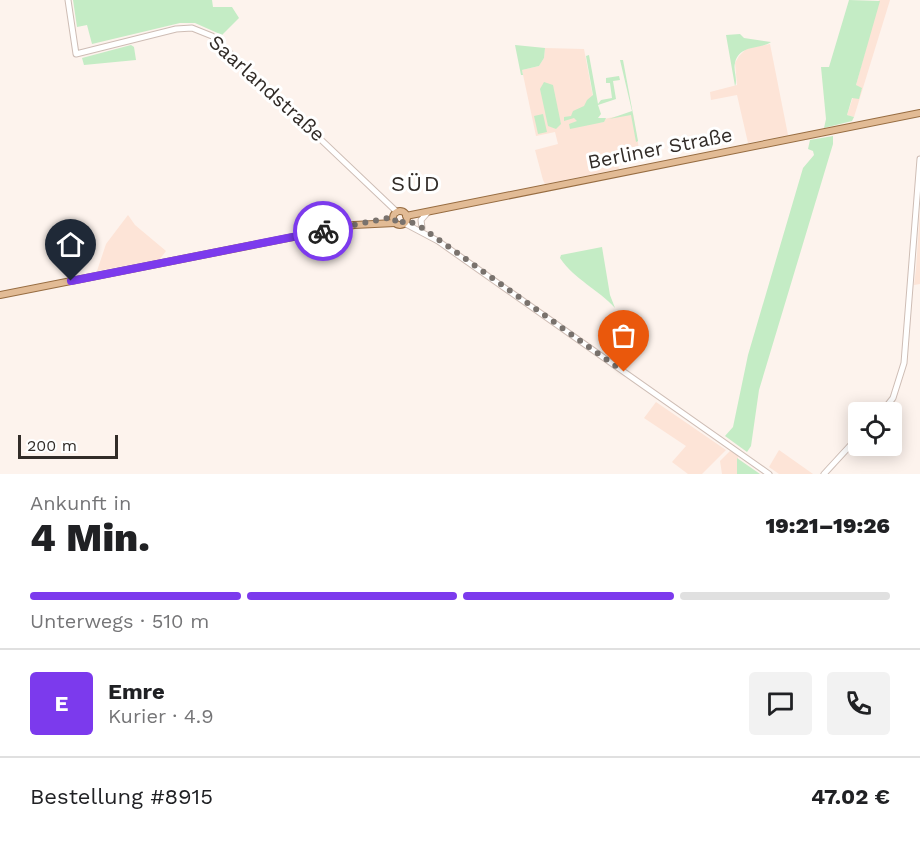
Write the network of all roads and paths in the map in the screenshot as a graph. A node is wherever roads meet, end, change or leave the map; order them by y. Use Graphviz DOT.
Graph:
graph roads {
  1 [pos="68,0"];
  2 [pos="920,113"];
  3 [pos="920,159"];
  4 [pos="429,211"];
  5 [pos="395,217"];
  6 [pos="405,220"];
  7 [pos="422,228"];
  8 [pos="438,242"];
  9 [pos="0,295"];
  10 [pos="890,402"];
  11 [pos="848,448"];
  12 [pos="768,474"];
  13 [pos="824,474"];
  1 -- 5 [label="street, Saarlandstraße"];
  2 -- 4 [label="main road, Berliner Straße"];
  3 -- 10 [label="street"];
  4 -- 6 [label="main road, Berliner Straße"];
  4 -- 7 [label="street"];
  5 -- 6 [label="main road, Berliner Straße"];
  5 -- 6 [label="main road"];
  5 -- 9 [label="main road"];
  6 -- 7 [label="street"];
  6 -- 8 [label="street"];
  7 -- 8 [label="street"];
  8 -- 12 [label="street"];
  11 -- 13 [label="street"];
}
